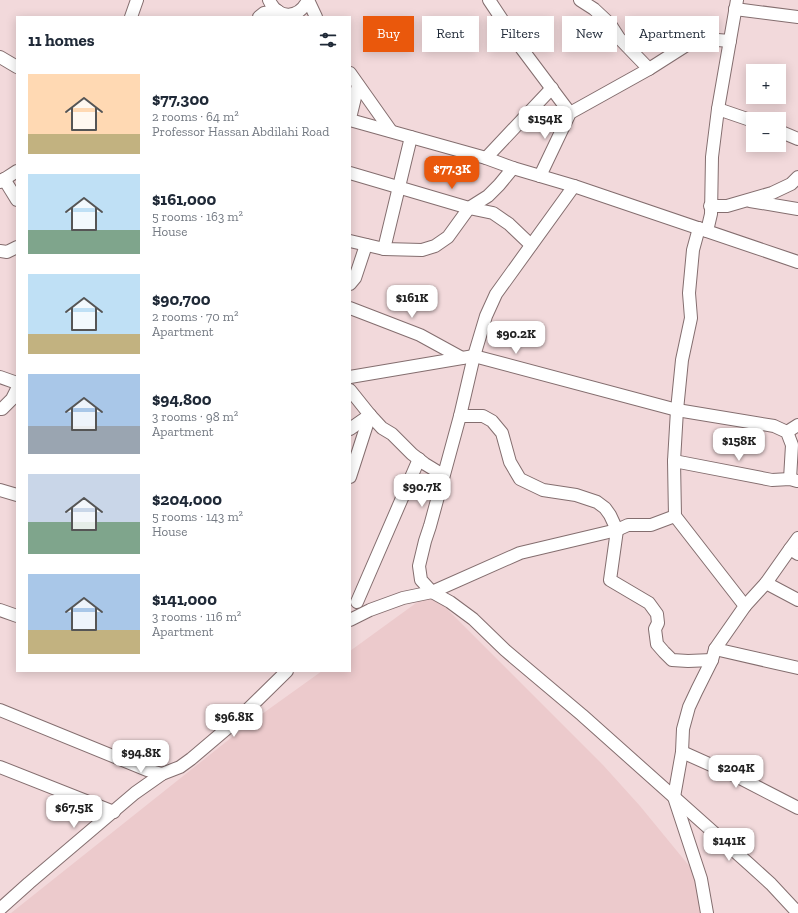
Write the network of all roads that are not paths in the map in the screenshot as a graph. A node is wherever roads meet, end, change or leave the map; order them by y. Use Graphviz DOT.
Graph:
graph roads {
  1 [pos="137,0"];
  2 [pos="265,0"];
  3 [pos="269,0"];
  4 [pos="308,0"];
  5 [pos="489,0"];
  6 [pos="580,0"];
  7 [pos="736,4"];
  8 [pos="280,14"];
  9 [pos="298,15"];
  10 [pos="131,16"];
  11 [pos="258,16"];
  12 [pos="260,16"];
  13 [pos="316,16"];
  14 [pos="798,17"];
  15 [pos="730,41"];
  16 [pos="0,57"];
  17 [pos="16,66"];
  18 [pos="649,69"];
  19 [pos="351,74"];
  20 [pos="358,85"];
  21 [pos="552,88"];
  22 [pos="718,109"];
  23 [pos="570,113"];
  24 [pos="351,114"];
  25 [pos="746,119"];
  26 [pos="351,120"];
  27 [pos="391,131"];
  28 [pos="786,133"];
  29 [pos="411,137"];
  30 [pos="798,139"];
  31 [pos="486,158"];
  32 [pos="513,168"];
  33 [pos="16,172"];
  34 [pos="351,173"];
  35 [pos="540,176"];
  36 [pos="798,177"];
  37 [pos="2,180"];
  38 [pos="574,186"];
  39 [pos="398,187"];
  40 [pos="16,199"];
  41 [pos="747,200"];
  42 [pos="710,206"];
  43 [pos="469,208"];
  44 [pos="798,209"];
  45 [pos="703,230"];
  46 [pos="351,241"];
  47 [pos="366,245"];
  48 [pos="531,245"];
  49 [pos="16,248"];
  50 [pos="384,249"];
  51 [pos="0,251"];
  52 [pos="798,262"];
  53 [pos="351,283"];
  54 [pos="351,308"];
  55 [pos="474,356"];
  56 [pos="462,358"];
  57 [pos="0,376"];
  58 [pos="351,377"];
  59 [pos="16,383"];
  60 [pos="16,391"];
  61 [pos="351,391"];
  62 [pos="0,409"];
  63 [pos="678,410"];
  64 [pos="370,415"];
  65 [pos="460,416"];
  66 [pos="798,425"];
  67 [pos="351,428"];
  68 [pos="787,432"];
  69 [pos="419,459"];
  70 [pos="674,461"];
  71 [pos="351,474"];
  72 [pos="443,475"];
  73 [pos="794,480"];
  74 [pos="0,490"];
  75 [pos="16,495"];
  76 [pos="675,516"];
  77 [pos="617,530"];
  78 [pos="798,538"];
  79 [pos="794,551"];
  80 [pos="766,583"];
  81 [pos="432,592"];
  82 [pos="353,600"];
  83 [pos="798,600"];
  84 [pos="745,606"];
  85 [pos="0,610"];
  86 [pos="370,610"];
  87 [pos="16,616"];
  88 [pos="351,620"];
  89 [pos="714,654"];
  90 [pos="798,668"];
  91 [pos="286,672"];
  92 [pos="0,710"];
  93 [pos="682,752"];
  94 [pos="0,767"];
  95 [pos="162,774"];
  96 [pos="674,797"];
  97 [pos="798,808"];
  98 [pos="114,812"];
  99 [pos="0,909"];
  100 [pos="797,910"];
  101 [pos="708,913"];
  1 -- 10 [label="street"];
  2 -- 11 [label="street"];
  3 -- 8 [label="street"];
  4 -- 9 [label="street"];
  4 -- 13 [label="street"];
  5 -- 21 [label="street"];
  6 -- 18 [label="street"];
  7 -- 14 [label="street"];
  7 -- 15 [label="street"];
  8 -- 9 [label="street"];
  8 -- 12 [label="street"];
  15 -- 18 [label="street"];
  15 -- 22 [label="street"];
  16 -- 17 [label="street"];
  18 -- 23 [label="street"];
  19 -- 20 [label="street"];
  20 -- 24 [label="street"];
  20 -- 27 [label="street"];
  21 -- 23 [label="street"];
  21 -- 31 [label="street"];
  22 -- 25 [label="street"];
  22 -- 42 [label="street"];
  23 -- 35 [label="street"];
  26 -- 27 [label="street"];
  27 -- 29 [label="street"];
  28 -- 30 [label="street"];
  29 -- 31 [label="street"];
  29 -- 39 [label="street"];
  31 -- 32 [label="street"];
  32 -- 35 [label="street"];
  32 -- 43 [label="street"];
  33 -- 37 [label="street"];
  34 -- 39 [label="street"];
  35 -- 38 [label="street"];
  36 -- 41 [label="street"];
  37 -- 40 [label="street"];
  38 -- 45 [label="street"];
  38 -- 48 [label="street"];
  39 -- 43 [label="street"];
  39 -- 50 [label="street"];
  41 -- 42 [label="street"];
  41 -- 44 [label="street"];
  42 -- 45 [label="street"];
  43 -- 48 [label="street"];
  43 -- 50 [label="street"];
  45 -- 52 [label="street"];
  45 -- 63 [label="street"];
  46 -- 47 [label="street"];
  47 -- 50 [label="street"];
  47 -- 53 [label="street"];
  48 -- 55 [label="street"];
  49 -- 51 [label="street"];
  54 -- 56 [label="street"];
  55 -- 56 [label="street"];
  55 -- 63 [label="street"];
  55 -- 65 [label="street"];
  56 -- 58 [label="street"];
  57 -- 59 [label="street"];
  60 -- 62 [label="street"];
  61 -- 64 [label="street"];
  63 -- 68 [label="street"];
  63 -- 70 [label="street"];
  64 -- 67 [label="street"];
  64 -- 69 [label="street"];
  64 -- 71 [label="street"];
  65 -- 72 [label="street"];
  65 -- 77 [label="street"];
  66 -- 68 [label="street"];
  68 -- 73 [label="street"];
  69 -- 72 [label="street"];
  69 -- 82 [label="street"];
  70 -- 73 [label="street"];
  70 -- 76 [label="street"];
  72 -- 81 [label="street"];
  74 -- 75 [label="street"];
  76 -- 77 [label="street"];
  76 -- 84 [label="street"];
  77 -- 81 [label="street"];
  77 -- 89 [label="street"];
  78 -- 79 [label="street"];
  79 -- 80 [label="street"];
  80 -- 83 [label="street"];
  80 -- 84 [label="street"];
  81 -- 86 [label="street"];
  81 -- 96 [label="street"];
  82 -- 86 [label="street"];
  84 -- 89 [label="street"];
  85 -- 87 [label="street"];
  86 -- 88 [label="street"];
  89 -- 90 [label="street"];
  89 -- 93 [label="street"];
  91 -- 95 [label="street"];
  92 -- 95 [label="street"];
  93 -- 96 [label="street"];
  93 -- 97 [label="street"];
  94 -- 98 [label="street"];
  95 -- 98 [label="street"];
  96 -- 100 [label="street"];
  96 -- 101 [label="street"];
  98 -- 99 [label="street"];
}
